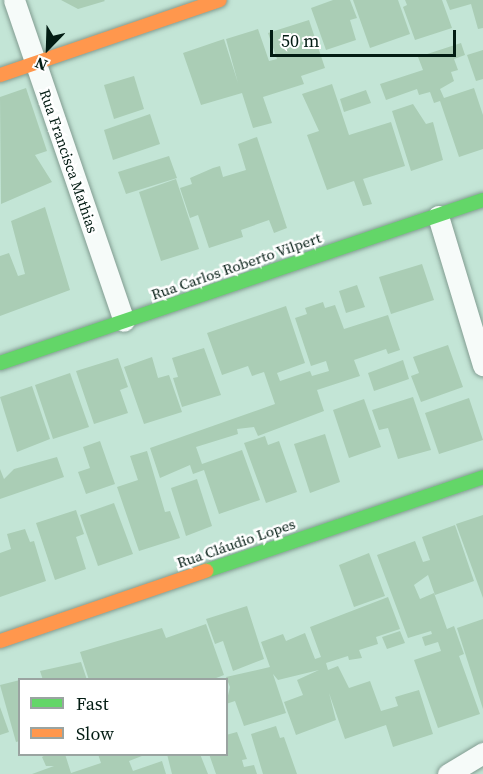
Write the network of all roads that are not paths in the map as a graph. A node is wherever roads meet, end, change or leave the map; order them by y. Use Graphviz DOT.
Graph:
graph roads {
  1 [pos="14,0"];
  2 [pos="220,0"];
  3 [pos="36,63"];
  4 [pos="0,75"];
  5 [pos="483,200"];
  6 [pos="438,216"];
  7 [pos="124,321"];
  8 [pos="0,363"];
  9 [pos="483,365"];
  10 [pos="483,477"];
  11 [pos="0,641"];
  12 [pos="483,753"];
  13 [pos="448,774"];
  1 -- 3 [label="street, Rua Francisca Mathias"];
  2 -- 3 [label="street"];
  3 -- 4 [label="street"];
  3 -- 7 [label="street, Rua Francisca Mathias"];
  5 -- 6 [label="street, Rua Carlos Roberto Vilpert"];
  6 -- 7 [label="street, Rua Carlos Roberto Vilpert"];
  6 -- 9 [label="street"];
  7 -- 8 [label="street, Rua Carlos Roberto Vilpert"];
  10 -- 11 [label="street, Rua Cláudio Lopes"];
  12 -- 13 [label="street"];
}
